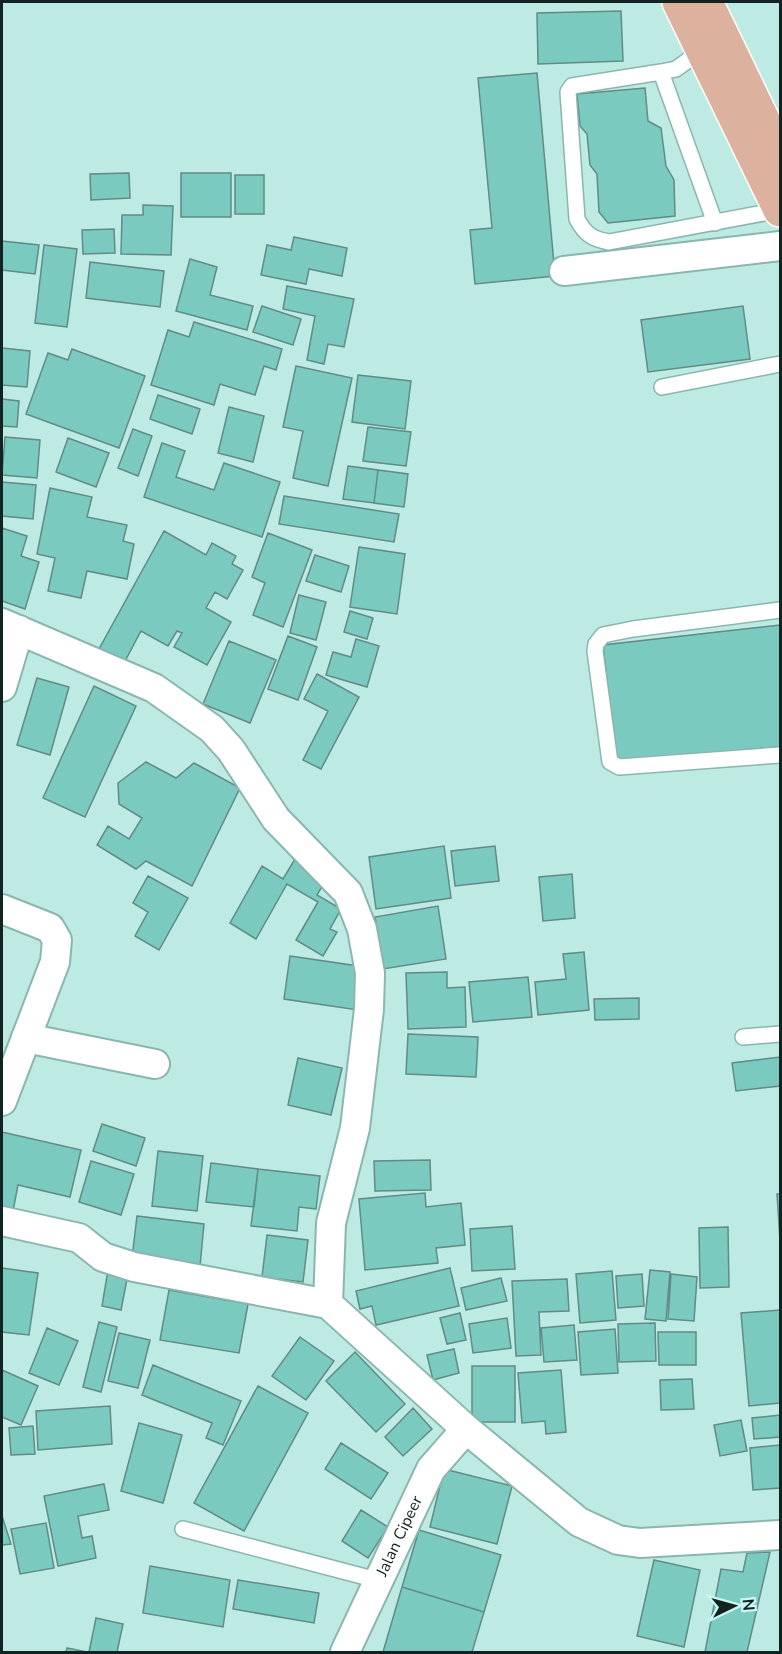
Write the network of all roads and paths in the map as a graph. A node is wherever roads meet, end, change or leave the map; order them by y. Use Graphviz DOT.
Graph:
graph roads {
  1 [pos="679,2"];
  2 [pos="706,2"];
  3 [pos="702,50"];
  4 [pos="661,72"];
  5 [pos="780,155"];
  6 [pos="780,210"];
  7 [pos="715,223"];
  8 [pos="780,246"];
  9 [pos="564,271"];
  10 [pos="780,364"];
  11 [pos="662,387"];
  12 [pos="780,610"];
  13 [pos="10,626"];
  14 [pos="2,687"];
  15 [pos="780,755"];
  16 [pos="2,909"];
  17 [pos="780,1034"];
  18 [pos="743,1037"];
  19 [pos="26,1038"];
  20 [pos="155,1064"];
  21 [pos="2,1101"];
  22 [pos="2,1221"];
  23 [pos="328,1304"];
  24 [pos="466,1429"];
  25 [pos="183,1529"];
  26 [pos="780,1535"];
  27 [pos="377,1580"];
  28 [pos="345,1653"];
  1 -- 3 [label="main road"];
  2 -- 5 [label="main road"];
  3 -- 4 [label="lane"];
  3 -- 6 [label="main road"];
  4 -- 7 [label="lane"];
  4 -- 7 [label="lane"];
  6 -- 7 [label="lane"];
  8 -- 9 [label="street"];
  10 -- 11 [label="lane"];
  12 -- 15 [label="lane"];
  13 -- 14 [label="street"];
  13 -- 23 [label="street"];
  16 -- 19 [label="street"];
  17 -- 18 [label="lane"];
  19 -- 20 [label="street"];
  19 -- 21 [label="street"];
  22 -- 23 [label="street"];
  23 -- 24 [label="street"];
  24 -- 26 [label="street"];
  24 -- 27 [label="street, Jalan Cipeer"];
  25 -- 27 [label="lane"];
  27 -- 28 [label="street, Jalan Cipeer"];
}
